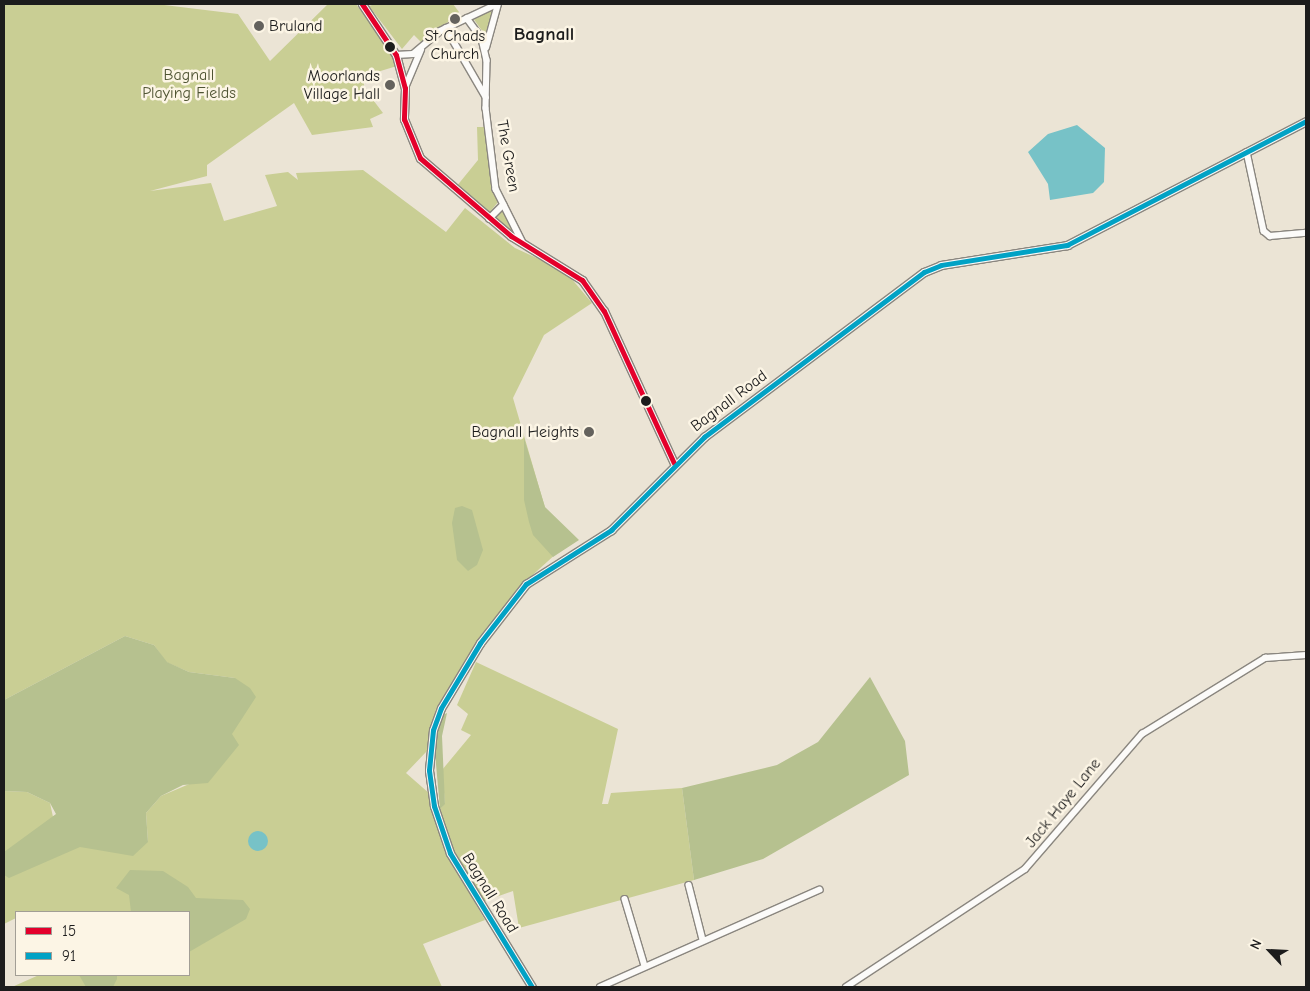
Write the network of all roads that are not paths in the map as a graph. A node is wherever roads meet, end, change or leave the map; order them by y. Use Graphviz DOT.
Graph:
graph roads {
  1 [pos="362,4"];
  2 [pos="498,4"];
  3 [pos="467,18"];
  4 [pos="446,28"];
  5 [pos="421,50"];
  6 [pos="486,50"];
  7 [pos="396,55"];
  8 [pos="404,88"];
  9 [pos="486,97"];
  10 [pos="1306,121"];
  11 [pos="1247,152"];
  12 [pos="503,205"];
  13 [pos="489,219"];
  14 [pos="1306,233"];
  15 [pos="523,244"];
  16 [pos="674,463"];
  17 [pos="1306,655"];
  18 [pos="689,885"];
  19 [pos="819,890"];
  20 [pos="625,899"];
  21 [pos="703,940"];
  22 [pos="645,966"];
  23 [pos="532,987"];
  24 [pos="600,987"];
  25 [pos="846,987"];
  1 -- 7 [label="street"];
  2 -- 3 [label="street"];
  2 -- 6 [label="street, The Green"];
  3 -- 4 [label="street"];
  3 -- 6 [label="street, The Green"];
  4 -- 5 [label="street"];
  4 -- 9 [label="street, The Green"];
  5 -- 7 [label="street"];
  5 -- 8 [label="street"];
  6 -- 9 [label="street, The Green"];
  7 -- 8 [label="street"];
  8 -- 13 [label="street"];
  9 -- 12 [label="street, The Green"];
  10 -- 11 [label="street, Bagnall Road"];
  11 -- 14 [label="street"];
  11 -- 16 [label="street, Bagnall Road"];
  12 -- 13 [label="street"];
  12 -- 15 [label="street, The Green"];
  13 -- 15 [label="street"];
  15 -- 16 [label="street"];
  16 -- 23 [label="street, Bagnall Road"];
  17 -- 25 [label="street, Jack Haye Lane"];
  18 -- 21 [label="street"];
  19 -- 21 [label="street"];
  20 -- 22 [label="street"];
  21 -- 22 [label="street"];
  22 -- 24 [label="street"];
}
